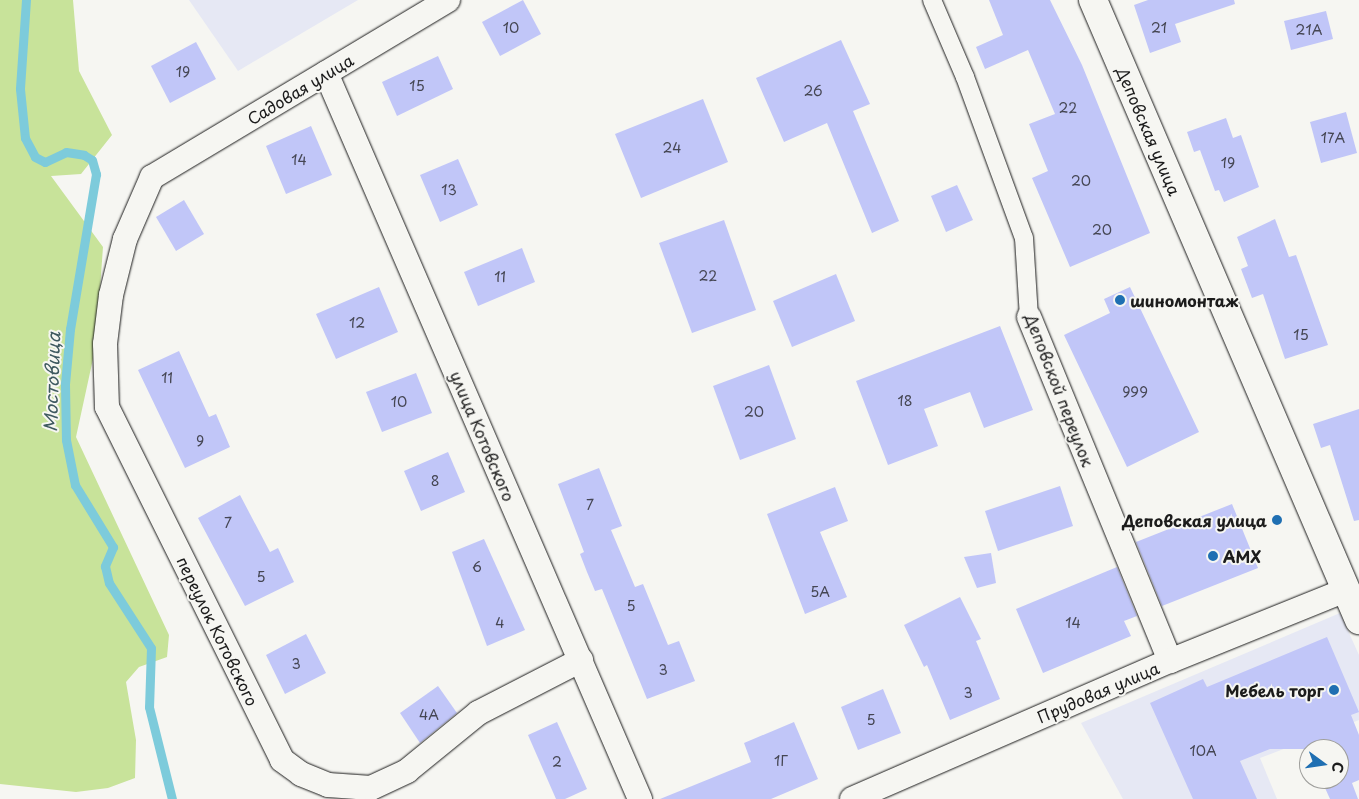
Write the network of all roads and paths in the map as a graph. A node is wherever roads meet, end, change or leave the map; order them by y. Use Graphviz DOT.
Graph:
graph roads {
  1 [pos="448,0"];
  2 [pos="932,0"];
  3 [pos="1093,0"];
  4 [pos="326,73"];
  5 [pos="152,177"];
  6 [pos="1029,317"];
  7 [pos="1346,590"];
  8 [pos="1359,620"];
  9 [pos="581,660"];
  10 [pos="1170,661"];
  11 [pos="640,799"];
  12 [pos="852,799"];
  1 -- 4 [label="street, Садовая улица"];
  2 -- 6 [label="street, Деповской переулок"];
  3 -- 7 [label="main road, Деповская улица"];
  4 -- 5 [label="street, Садовая улица"];
  4 -- 9 [label="street, улица Котовского"];
  5 -- 9 [label="street, переулок Котовского"];
  6 -- 10 [label="street, Деповской переулок"];
  7 -- 8 [label="main road, Деповская улица"];
  7 -- 10 [label="street, Прудовая улица"];
  9 -- 11 [label="street, улица Котовского"];
  10 -- 12 [label="street, Прудовая улица"];
}
